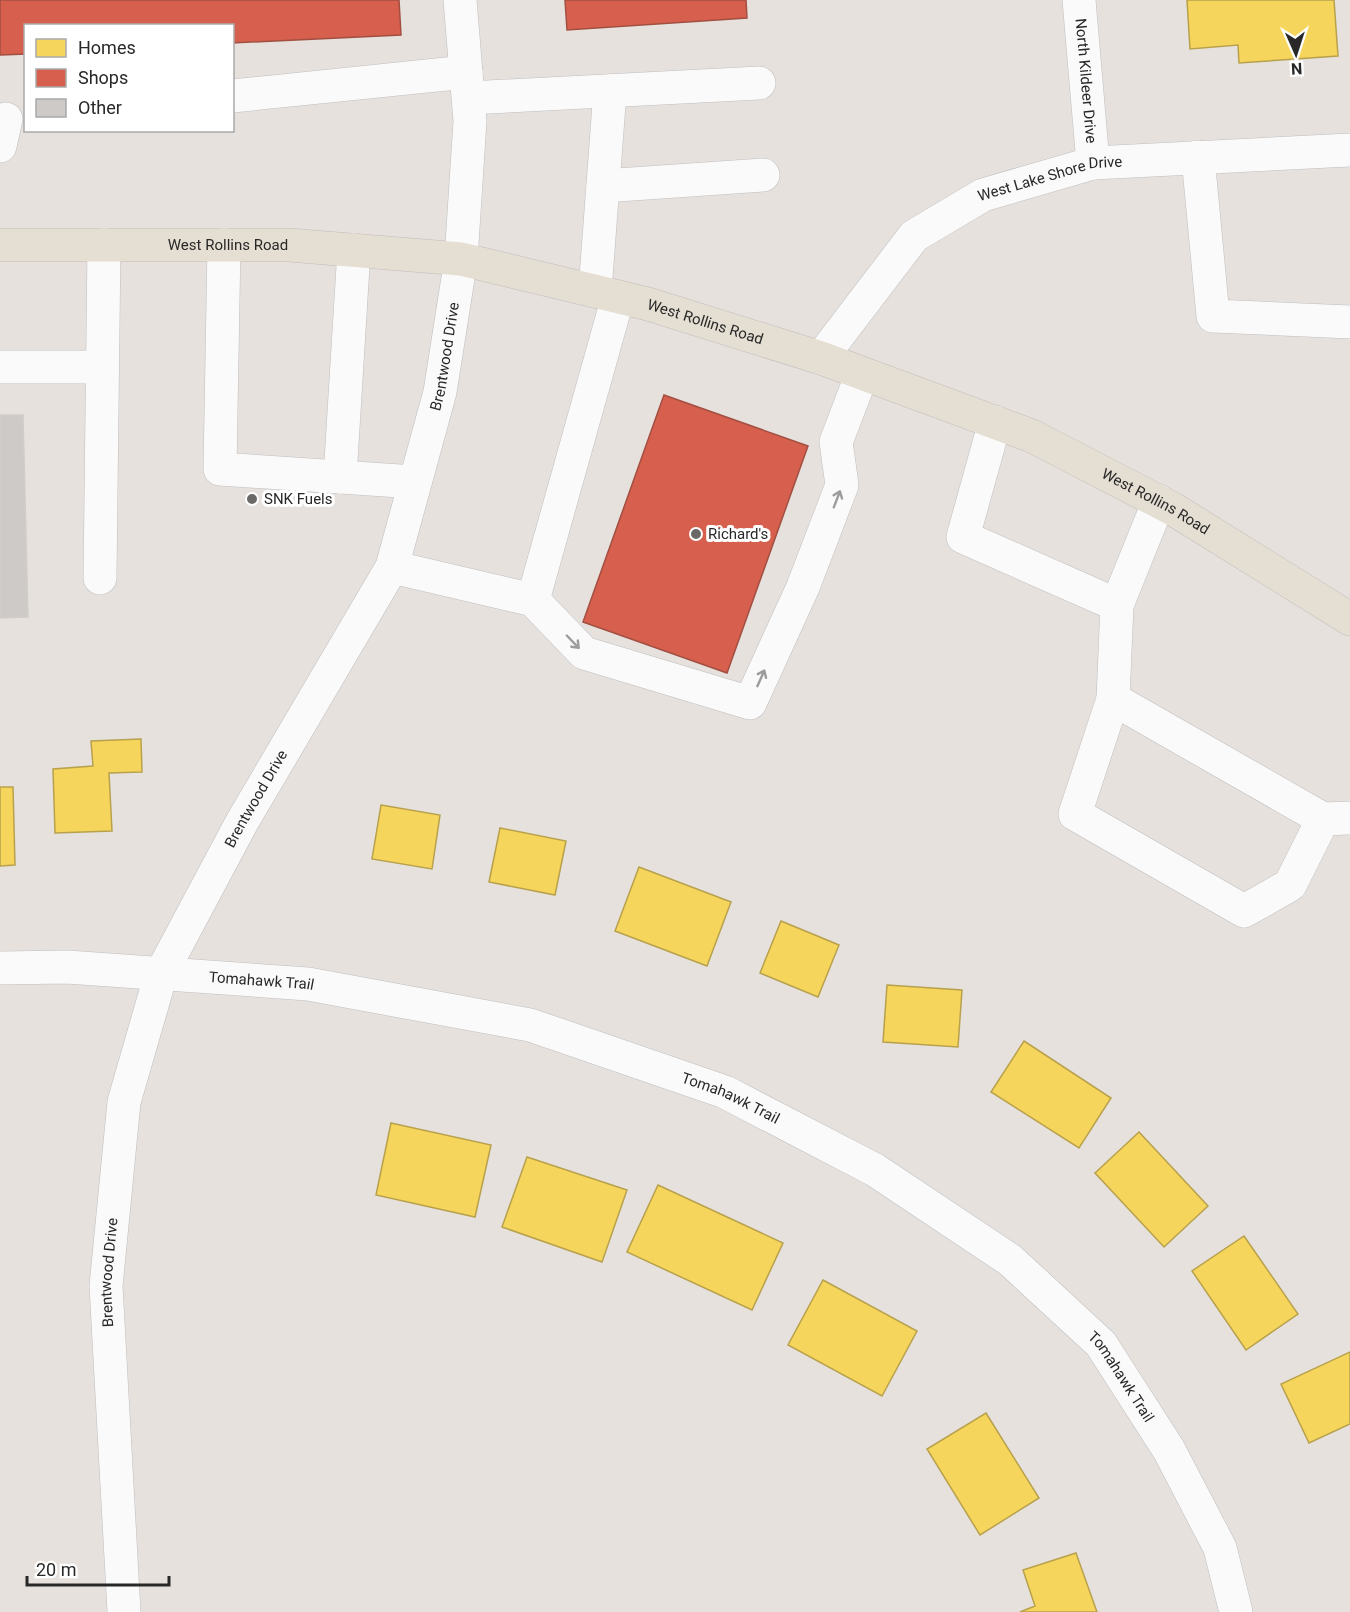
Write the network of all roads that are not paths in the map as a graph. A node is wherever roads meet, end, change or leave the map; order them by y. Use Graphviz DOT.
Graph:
graph roads {
  1 [pos="460,0"];
  2 [pos="1079,0"];
  3 [pos="759,83"];
  4 [pos="467,85"];
  5 [pos="610,91"];
  6 [pos="234,96"];
  7 [pos="1350,150"];
  8 [pos="1198,157"];
  9 [pos="1093,163"];
  10 [pos="763,175"];
  11 [pos="603,186"];
  12 [pos="0,245"];
  13 [pos="104,245"];
  14 [pos="224,245"];
  15 [pos="354,250"];
  16 [pos="461,260"];
  17 [pos="606,294"];
  18 [pos="1350,322"];
  19 [pos="821,358"];
  20 [pos="0,367"];
  21 [pos="102,367"];
  22 [pos="862,374"];
  23 [pos="995,422"];
  24 [pos="340,477"];
  25 [pos="415,482"];
  26 [pos="1159,501"];
  27 [pos="392,567"];
  28 [pos="100,578"];
  29 [pos="533,600"];
  30 [pos="1117,605"];
  31 [pos="1350,619"];
  32 [pos="1113,699"];
  33 [pos="1337,819"];
  34 [pos="0,968"];
  35 [pos="161,974"];
  36 [pos="124,1612"];
  37 [pos="1236,1612"];
  1 -- 4 [label="street, Brentwood Drive"];
  2 -- 9 [label="street, North Kildeer Drive"];
  3 -- 5 [label="street"];
  4 -- 5 [label="street"];
  4 -- 6 [label="street"];
  4 -- 16 [label="street, Brentwood Drive"];
  5 -- 11 [label="street"];
  7 -- 8 [label="street, West Lake Shore Drive"];
  8 -- 9 [label="street, West Lake Shore Drive"];
  8 -- 18 [label="street"];
  9 -- 19 [label="street, West Lake Shore Drive"];
  10 -- 11 [label="street"];
  11 -- 17 [label="street"];
  12 -- 13 [label="main road, West Rollins Road"];
  13 -- 14 [label="main road, West Rollins Road"];
  13 -- 21 [label="street"];
  14 -- 15 [label="main road, West Rollins Road"];
  14 -- 24 [label="street"];
  15 -- 16 [label="main road, West Rollins Road"];
  15 -- 24 [label="street"];
  16 -- 17 [label="main road, West Rollins Road"];
  16 -- 25 [label="street, Brentwood Drive"];
  17 -- 19 [label="main road, West Rollins Road"];
  17 -- 29 [label="street"];
  19 -- 22 [label="main road, West Rollins Road"];
  20 -- 21 [label="street"];
  21 -- 28 [label="street"];
  22 -- 23 [label="main road, West Rollins Road"];
  29 -- 22 [label="street, one-way"];
  23 -- 26 [label="main road, West Rollins Road"];
  23 -- 30 [label="street"];
  24 -- 25 [label="street"];
  25 -- 27 [label="street, Brentwood Drive"];
  26 -- 30 [label="street"];
  26 -- 31 [label="main road, West Rollins Road"];
  27 -- 29 [label="street"];
  27 -- 35 [label="street, Brentwood Drive"];
  30 -- 32 [label="street"];
  32 -- 33 [label="street"];
  32 -- 33 [label="street"];
  34 -- 35 [label="street, Tomahawk Trail"];
  35 -- 36 [label="street, Brentwood Drive"];
  35 -- 37 [label="street, Tomahawk Trail"];
}
